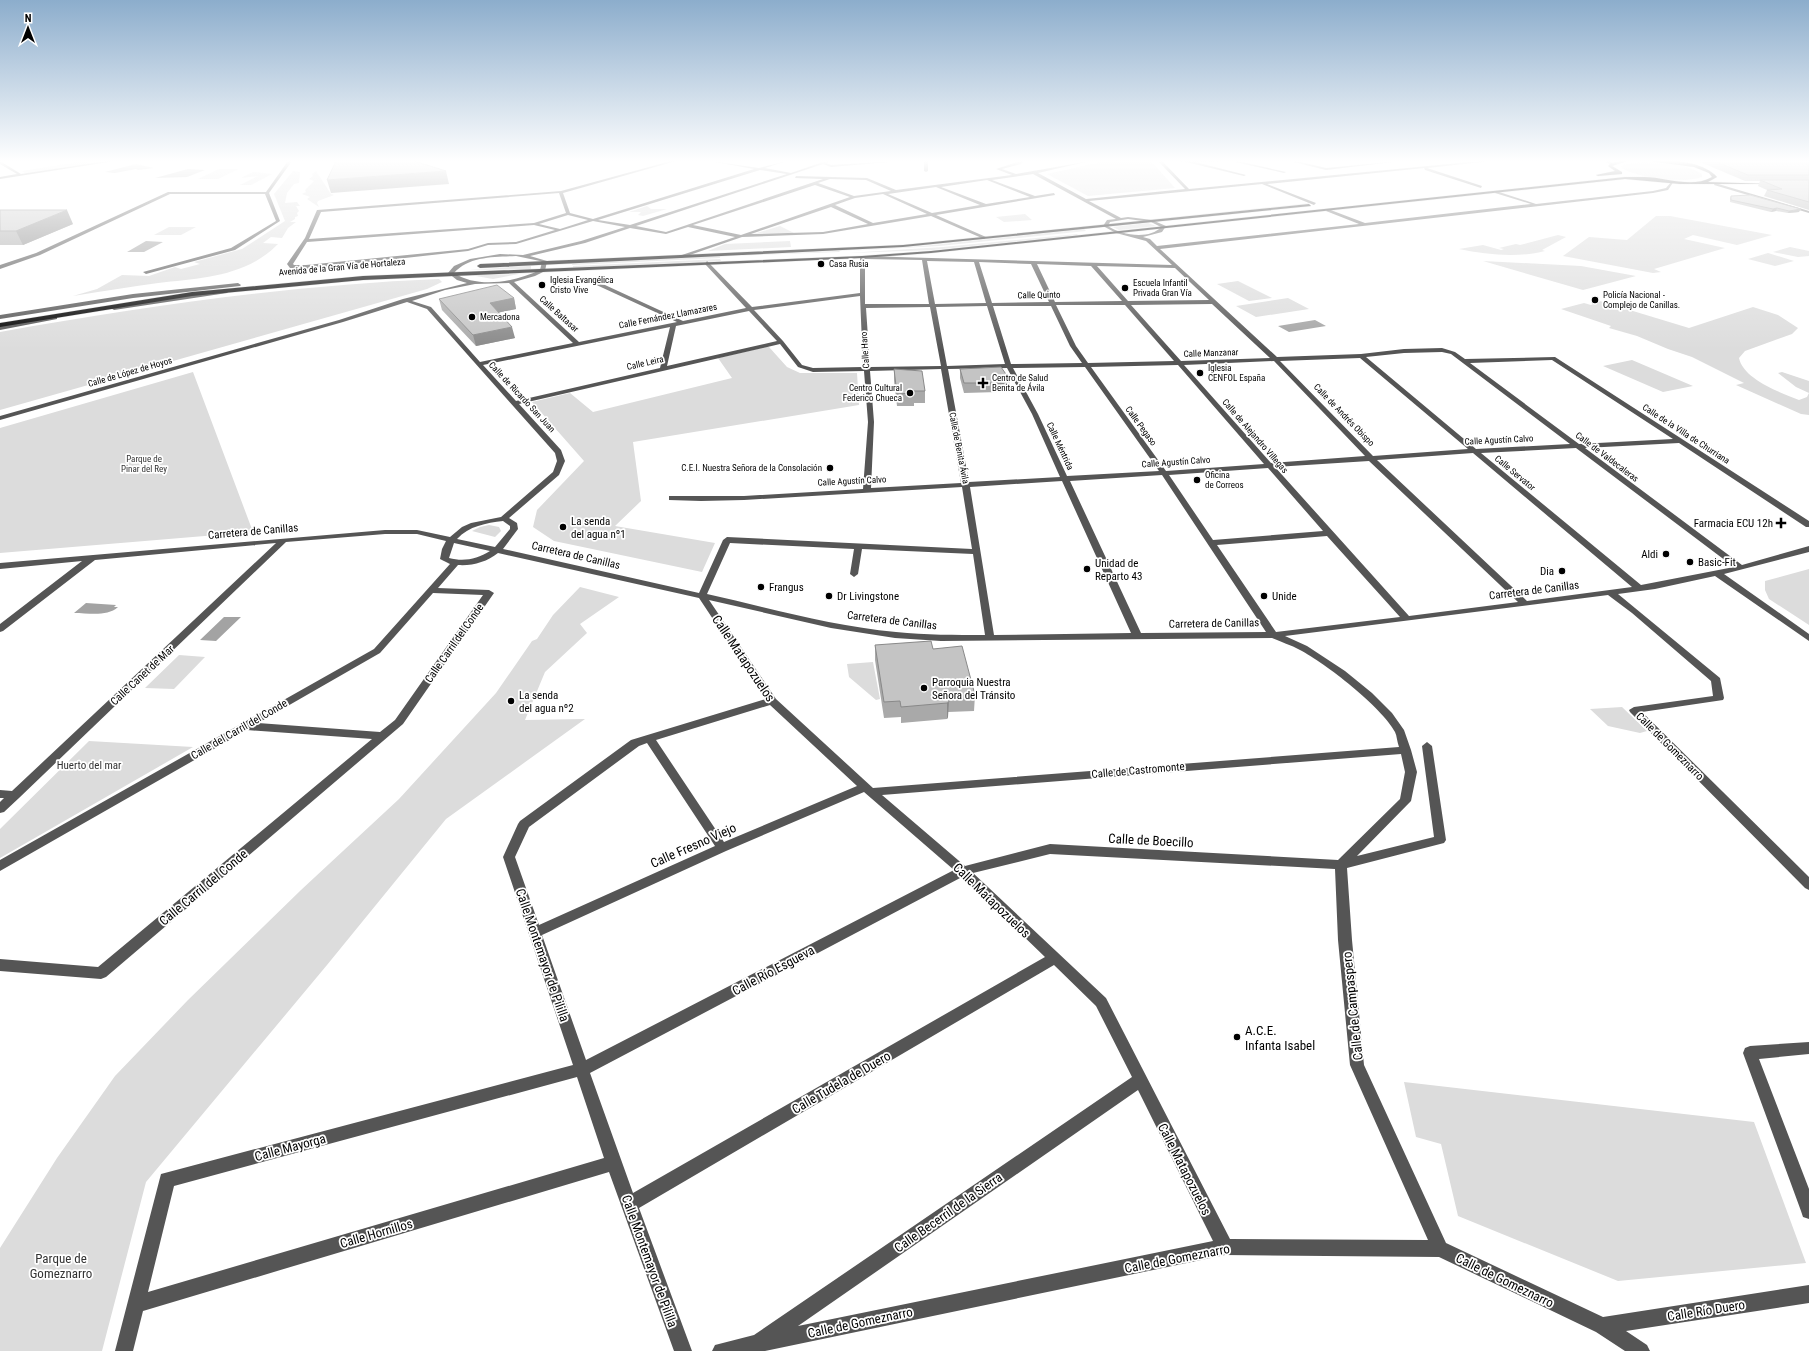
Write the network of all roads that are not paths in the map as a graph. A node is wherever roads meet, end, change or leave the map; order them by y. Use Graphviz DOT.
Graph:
graph roads {
  1 [pos="102,224"];
  2 [pos="273,224"];
  3 [pos="313,224"];
  4 [pos="534,224"];
  5 [pos="557,224"];
  6 [pos="570,224"];
  7 [pos="580,224"];
  8 [pos="615,224"];
  9 [pos="640,224"];
  10 [pos="695,224"];
  11 [pos="773,224"];
  12 [pos="878,224"];
  13 [pos="951,224"];
  14 [pos="1123,224"];
  15 [pos="1158,224"];
  16 [pos="1192,224"];
  17 [pos="1365,224"];
  18 [pos="873,225"];
  19 [pos="689,226"];
  20 [pos="1105,226"];
  21 [pos="631,227"];
  22 [pos="1164,227"];
  23 [pos="560,230"];
  24 [pos="1115,232"];
  25 [pos="1128,234"];
  26 [pos="1155,234"];
  27 [pos="739,236"];
  28 [pos="984,238"];
  29 [pos="1148,240"];
  30 [pos="305,241"];
  31 [pos="565,248"];
  32 [pos="1156,248"];
  33 [pos="931,252"];
  34 [pos="525,256"];
  35 [pos="681,257"];
  36 [pos="862,257"];
  37 [pos="924,259"];
  38 [pos="944,260"];
  39 [pos="544,261"];
  40 [pos="976,261"];
  41 [pos="1032,262"];
  42 [pos="707,263"];
  43 [pos="1093,265"];
  44 [pos="0,267"];
  45 [pos="1176,267"];
  46 [pos="455,268"];
  47 [pos="542,271"];
  48 [pos="146,272"];
  49 [pos="451,273"];
  50 [pos="457,279"];
  51 [pos="510,281"];
  52 [pos="592,281"];
  53 [pos="473,283"];
  54 [pos="238,285"];
  55 [pos="280,285"];
  56 [pos="863,294"];
  57 [pos="403,300"];
  58 [pos="1214,302"];
  59 [pos="1128,303"];
  60 [pos="989,304"];
  61 [pos="1051,304"];
  62 [pos="864,306"];
  63 [pos="932,306"];
  64 [pos="437,308"];
  65 [pos="750,309"];
  66 [pos="430,310"];
  67 [pos="0,316"];
  68 [pos="0,321"];
  69 [pos="681,322"];
  70 [pos="0,324"];
  71 [pos="674,324"];
  72 [pos="0,328"];
  73 [pos="780,342"];
  74 [pos="578,344"];
  75 [pos="1361,356"];
  76 [pos="1275,359"];
  77 [pos="1463,361"];
  78 [pos="1179,363"];
  79 [pos="478,364"];
  80 [pos="1085,365"];
  81 [pos="1010,367"];
  82 [pos="663,368"];
  83 [pos="945,368"];
  84 [pos="866,370"];
  85 [pos="515,403"];
  86 [pos="0,418"];
  87 [pos="1680,441"];
  88 [pos="1577,446"];
  89 [pos="1473,451"];
  90 [pos="1372,458"];
  91 [pos="1268,465"];
  92 [pos="1164,473"];
  93 [pos="1065,478"];
  94 [pos="966,484"];
  95 [pos="867,490"];
  96 [pos="672,498"];
  97 [pos="503,519"];
  98 [pos="1809,525"];
  99 [pos="1329,533"];
  100 [pos="451,538"];
  101 [pos="284,540"];
  102 [pos="1210,543"];
  103 [pos="858,547"];
  104 [pos="498,549"];
  105 [pos="1809,549"];
  106 [pos="977,552"];
  107 [pos="93,557"];
  108 [pos="455,563"];
  109 [pos="0,566"];
  110 [pos="1741,568"];
  111 [pos="1717,573"];
  112 [pos="854,574"];
  113 [pos="1639,588"];
  114 [pos="431,590"];
  115 [pos="1610,592"];
  116 [pos="702,596"];
  117 [pos="1525,604"];
  118 [pos="1406,618"];
  119 [pos="0,629"];
  120 [pos="1273,635"];
  121 [pos="1137,636"];
  122 [pos="990,638"];
  123 [pos="1809,638"];
  124 [pos="772,701"];
  125 [pos="245,726"];
  126 [pos="382,736"];
  127 [pos="650,739"];
  128 [pos="1427,746"];
  129 [pos="1406,750"];
  130 [pos="868,790"];
  131 [pos="0,794"];
  132 [pos="15,795"];
  133 [pos="0,809"];
  134 [pos="722,848"];
  135 [pos="1341,864"];
  136 [pos="0,866"];
  137 [pos="963,871"];
  138 [pos="1809,885"];
  139 [pos="535,933"];
  140 [pos="1053,959"];
  141 [pos="0,965"];
  142 [pos="1809,1048"];
  143 [pos="583,1069"];
  144 [pos="1140,1080"];
  145 [pos="614,1163"];
  146 [pos="629,1204"];
  147 [pos="1809,1211"];
  148 [pos="1225,1247"];
  149 [pos="1440,1249"];
  150 [pos="1809,1294"];
  151 [pos="137,1304"];
  152 [pos="1602,1326"];
  153 [pos="757,1343"];
  154 [pos="124,1351"];
  155 [pos="683,1351"];
  156 [pos="721,1351"];
  157 [pos="1641,1351"];
  1 -- 44 [label="street"];
  2 -- 48 [label="street"];
  3 -- 30 [label="street"];
  4 -- 23 [label="street"];
  4 -- 30 [label="street"];
  5 -- 6 [label="street"];
  7 -- 23 [label="street"];
  8 -- 21 [label="street"];
  9 -- 21 [label="street"];
  10 -- 19 [label="street"];
  11 -- 27 [label="street"];
  12 -- 18 [label="street"];
  13 -- 28 [label="street"];
  14 -- 20 [label="main road, Avenida de la Gran Vía de Hortaleza"];
  15 -- 22 [label="street"];
  16 -- 22 [label="main road, Avenida de la Gran Vía de Hortaleza"];
  17 -- 32 [label="street"];
  18 -- 27 [label="street"];
  19 -- 21 [label="street"];
  19 -- 27 [label="street"];
  20 -- 24 [label="street"];
  20 -- 28 [label="main road, Avenida de la Gran Vía de Hortaleza"];
  21 -- 31 [label="street"];
  22 -- 24 [label="main road, Avenida de la Gran Vía de Hortaleza"];
  22 -- 26 [label="street"];
  23 -- 30 [label="street"];
  24 -- 25 [label="street"];
  24 -- 33 [label="main road, Avenida de la Gran Vía de Hortaleza"];
  25 -- 26 [label="street"];
  25 -- 29 [label="street, Calle de Andrés Obispo"];
  26 -- 29 [label="street"];
  27 -- 35 [label="street"];
  28 -- 35 [label="main road, Avenida de la Gran Vía de Hortaleza"];
  29 -- 32 [label="street, Calle de Andrés Obispo"];
  31 -- 34 [label="street"];
  31 -- 39 [label="street"];
  32 -- 45 [label="street, Calle de Andrés Obispo"];
  33 -- 36 [label="main road, Avenida de la Gran Vía de Hortaleza"];
  33 -- 38 [label="street"];
  34 -- 39 [label="street"];
  34 -- 46 [label="street"];
  35 -- 39 [label="main road, Avenida de la Gran Vía de Hortaleza"];
  36 -- 37 [label="street"];
  36 -- 42 [label="main road, Avenida de la Gran Vía de Hortaleza"];
  36 -- 56 [label="street, Calle Haro"];
  37 -- 38 [label="street"];
  37 -- 63 [label="street, Calle de Benita Ávila"];
  38 -- 40 [label="street"];
  39 -- 46 [label="main road, Avenida de la Gran Vía de Hortaleza"];
  39 -- 47 [label="street"];
  40 -- 41 [label="street"];
  40 -- 60 [label="street, Calle Méntrida"];
  41 -- 43 [label="street"];
  41 -- 61 [label="street, Calle Pegaso"];
  42 -- 47 [label="main road, Avenida de la Gran Vía de Hortaleza"];
  42 -- 65 [label="street"];
  43 -- 45 [label="street"];
  43 -- 59 [label="street, Calle de Alejandro Villegas"];
  45 -- 58 [label="street, Calle de Andrés Obispo"];
  46 -- 49 [label="street"];
  46 -- 54 [label="main road, Avenida de la Gran Vía de Hortaleza"];
  47 -- 49 [label="main road, Avenida de la Gran Vía de Hortaleza"];
  47 -- 51 [label="street"];
  49 -- 50 [label="street"];
  49 -- 55 [label="main road, Avenida de la Gran Vía de Hortaleza"];
  50 -- 53 [label="street"];
  50 -- 57 [label="street, Calle de López de Hoyos"];
  51 -- 53 [label="street"];
  51 -- 74 [label="street, Calle Baltasar"];
  52 -- 69 [label="street"];
  53 -- 57 [label="street, Calle de López de Hoyos"];
  54 -- 67 [label="street, Avenida de la Gran Vía de Hortaleza"];
  54 -- 68 [label="main road, Avenida de la Gran Vía de Hortaleza"];
  55 -- 70 [label="main road, Avenida de la Gran Vía de Hortaleza"];
  55 -- 72 [label="street, Avenida de la Gran Vía de Hortaleza"];
  56 -- 62 [label="street, Calle Haro"];
  56 -- 65 [label="street, Calle Fernández Llamazares"];
  57 -- 66 [label="street, Calle de Ricardo San Juan"];
  57 -- 86 [label="street, Calle de López de Hoyos"];
  58 -- 59 [label="street, Calle Quinto"];
  58 -- 76 [label="street, Calle de Andrés Obispo"];
  59 -- 61 [label="street, Calle Quinto"];
  59 -- 78 [label="street, Calle de Alejandro Villegas"];
  60 -- 61 [label="street, Calle Quinto"];
  60 -- 63 [label="street, Calle Quinto"];
  60 -- 81 [label="street, Calle Méntrida"];
  61 -- 80 [label="street, Calle Pegaso"];
  62 -- 63 [label="street, Calle Quinto"];
  62 -- 84 [label="street, Calle Haro"];
  63 -- 83 [label="street, Calle de Benita Ávila"];
  64 -- 66 [label="street"];
  65 -- 69 [label="street, Calle Fernández Llamazares"];
  65 -- 73 [label="street"];
  66 -- 79 [label="street, Calle de Ricardo San Juan"];
  69 -- 71 [label="street, Calle Fernández Llamazares"];
  71 -- 74 [label="street, Calle Fernández Llamazares"];
  71 -- 82 [label="street"];
  73 -- 82 [label="street, Calle Leira"];
  73 -- 84 [label="street"];
  74 -- 79 [label="street, Calle Fernández Llamazares"];
  75 -- 76 [label="street, Calle Manzanar"];
  75 -- 77 [label="street, Calle Manzanar"];
  75 -- 89 [label="street, Calle Servator"];
  76 -- 78 [label="street, Calle Manzanar"];
  76 -- 90 [label="street, Calle de Andrés Obispo"];
  77 -- 87 [label="street, Calle de la Villa de Churriana"];
  77 -- 88 [label="street, Calle de Valdecaleras"];
  78 -- 80 [label="street, Calle Manzanar"];
  78 -- 91 [label="street, Calle de Alejandro Villegas"];
  79 -- 85 [label="street, Calle de Ricardo San Juan"];
  80 -- 81 [label="street, Calle Manzanar"];
  80 -- 92 [label="street, Calle Pegaso"];
  81 -- 83 [label="street, Calle Manzanar"];
  81 -- 93 [label="street, Calle Méntrida"];
  82 -- 85 [label="street, Calle Leira"];
  83 -- 84 [label="street, Calle Manzanar"];
  83 -- 94 [label="street, Calle de Benita Ávila"];
  84 -- 95 [label="street, Calle Haro"];
  85 -- 97 [label="street, Calle de Ricardo San Juan"];
  87 -- 88 [label="street, Calle Agustín Calvo"];
  87 -- 98 [label="street, Calle de la Villa de Churriana"];
  88 -- 89 [label="street, Calle Agustín Calvo"];
  88 -- 110 [label="street, Calle de Valdecaleras"];
  89 -- 90 [label="street, Calle Agustín Calvo"];
  89 -- 113 [label="street, Calle Servator"];
  90 -- 91 [label="street, Calle Agustín Calvo"];
  90 -- 117 [label="street, Calle de Andrés Obispo"];
  91 -- 92 [label="street, Calle Agustín Calvo"];
  91 -- 99 [label="street, Calle de Alejandro Villegas"];
  92 -- 93 [label="street, Calle Agustín Calvo"];
  92 -- 102 [label="street, Calle Pegaso"];
  93 -- 94 [label="street, Calle Agustín Calvo"];
  93 -- 121 [label="street, Calle Méntrida"];
  94 -- 95 [label="street, Calle Agustín Calvo"];
  94 -- 106 [label="street, Calle de Benita Ávila"];
  95 -- 96 [label="street, Calle Agustín Calvo"];
  97 -- 100 [label="street"];
  97 -- 104 [label="street"];
  99 -- 102 [label="street"];
  99 -- 118 [label="street, Calle de Alejandro Villegas"];
  100 -- 101 [label="street, Carretera de Canillas"];
  100 -- 104 [label="street, Carretera de Canillas"];
  100 -- 108 [label="street"];
  101 -- 107 [label="street, Carretera de Canillas"];
  101 -- 132 [label="street, Calle Canet de Mar"];
  102 -- 120 [label="street, Calle Pegaso"];
  103 -- 106 [label="street"];
  103 -- 112 [label="street"];
  103 -- 116 [label="street"];
  104 -- 108 [label="street"];
  104 -- 116 [label="street, Carretera de Canillas"];
  105 -- 110 [label="street, Carretera de Canillas"];
  106 -- 122 [label="street, Calle de Benita Ávila"];
  107 -- 109 [label="street, Carretera de Canillas"];
  107 -- 119 [label="street"];
  108 -- 114 [label="street, Calle del Carril del Conde"];
  110 -- 111 [label="street, Carretera de Canillas"];
  111 -- 113 [label="street, Carretera de Canillas"];
  111 -- 123 [label="street"];
  113 -- 115 [label="street, Carretera de Canillas"];
  114 -- 125 [label="street, Calle del Carril del Conde"];
  114 -- 126 [label="street, Calle Carril del Conde"];
  115 -- 117 [label="street, Carretera de Canillas"];
  115 -- 138 [label="street, Calle de Gomeznarro"];
  116 -- 122 [label="street, Carretera de Canillas"];
  116 -- 124 [label="street, Calle Matapozuelos"];
  117 -- 118 [label="street, Carretera de Canillas"];
  118 -- 120 [label="street, Carretera de Canillas"];
  120 -- 121 [label="street, Carretera de Canillas"];
  120 -- 129 [label="street"];
  121 -- 122 [label="street, Carretera de Canillas"];
  124 -- 127 [label="street, Calle Montemayor de Pililla"];
  124 -- 130 [label="street, Calle Matapozuelos"];
  125 -- 126 [label="street"];
  125 -- 136 [label="street, Calle del Carril del Conde"];
  126 -- 141 [label="street, Calle Carril del Conde"];
  127 -- 134 [label="street"];
  127 -- 139 [label="street, Calle Montemayor de Pililla"];
  128 -- 135 [label="street, Calle de Boecillo"];
  129 -- 130 [label="street, Calle de Castromonte"];
  129 -- 135 [label="street"];
  130 -- 134 [label="street, Calle Fresno Viejo"];
  130 -- 137 [label="street, Calle Matapozuelos"];
  131 -- 132 [label="street"];
  132 -- 133 [label="street, Calle Canet de Mar"];
  134 -- 139 [label="street, Calle Fresno Viejo"];
  135 -- 137 [label="street, Calle de Boecillo"];
  135 -- 149 [label="street, Calle de Campaspero"];
  137 -- 140 [label="street, Calle Matapozuelos"];
  137 -- 143 [label="street, Calle Río Esgueva"];
  139 -- 143 [label="street, Calle Montemayor de Pililla"];
  140 -- 144 [label="street, Calle Matapozuelos"];
  140 -- 146 [label="street, Calle Tudela de Duero"];
  142 -- 147 [label="street"];
  143 -- 145 [label="street, Calle Montemayor de Pililla"];
  143 -- 151 [label="street, Calle Mayorga"];
  144 -- 148 [label="street, Calle Matapozuelos"];
  144 -- 153 [label="street, Calle Becerril de la Sierra"];
  145 -- 146 [label="street, Calle Montemayor de Pililla"];
  145 -- 151 [label="street, Calle Hornillos"];
  146 -- 155 [label="street, Calle Montemayor de Pililla"];
  148 -- 149 [label="street, Calle de Gomeznarro"];
  148 -- 153 [label="street, Calle de Gomeznarro"];
  149 -- 152 [label="street, Calle de Gomeznarro"];
  150 -- 152 [label="street, Calle Río Duero"];
  151 -- 154 [label="street, Calle Mayorga"];
  152 -- 157 [label="street, Calle de Gomeznarro"];
  153 -- 156 [label="street, Calle de Gomeznarro"];
}
